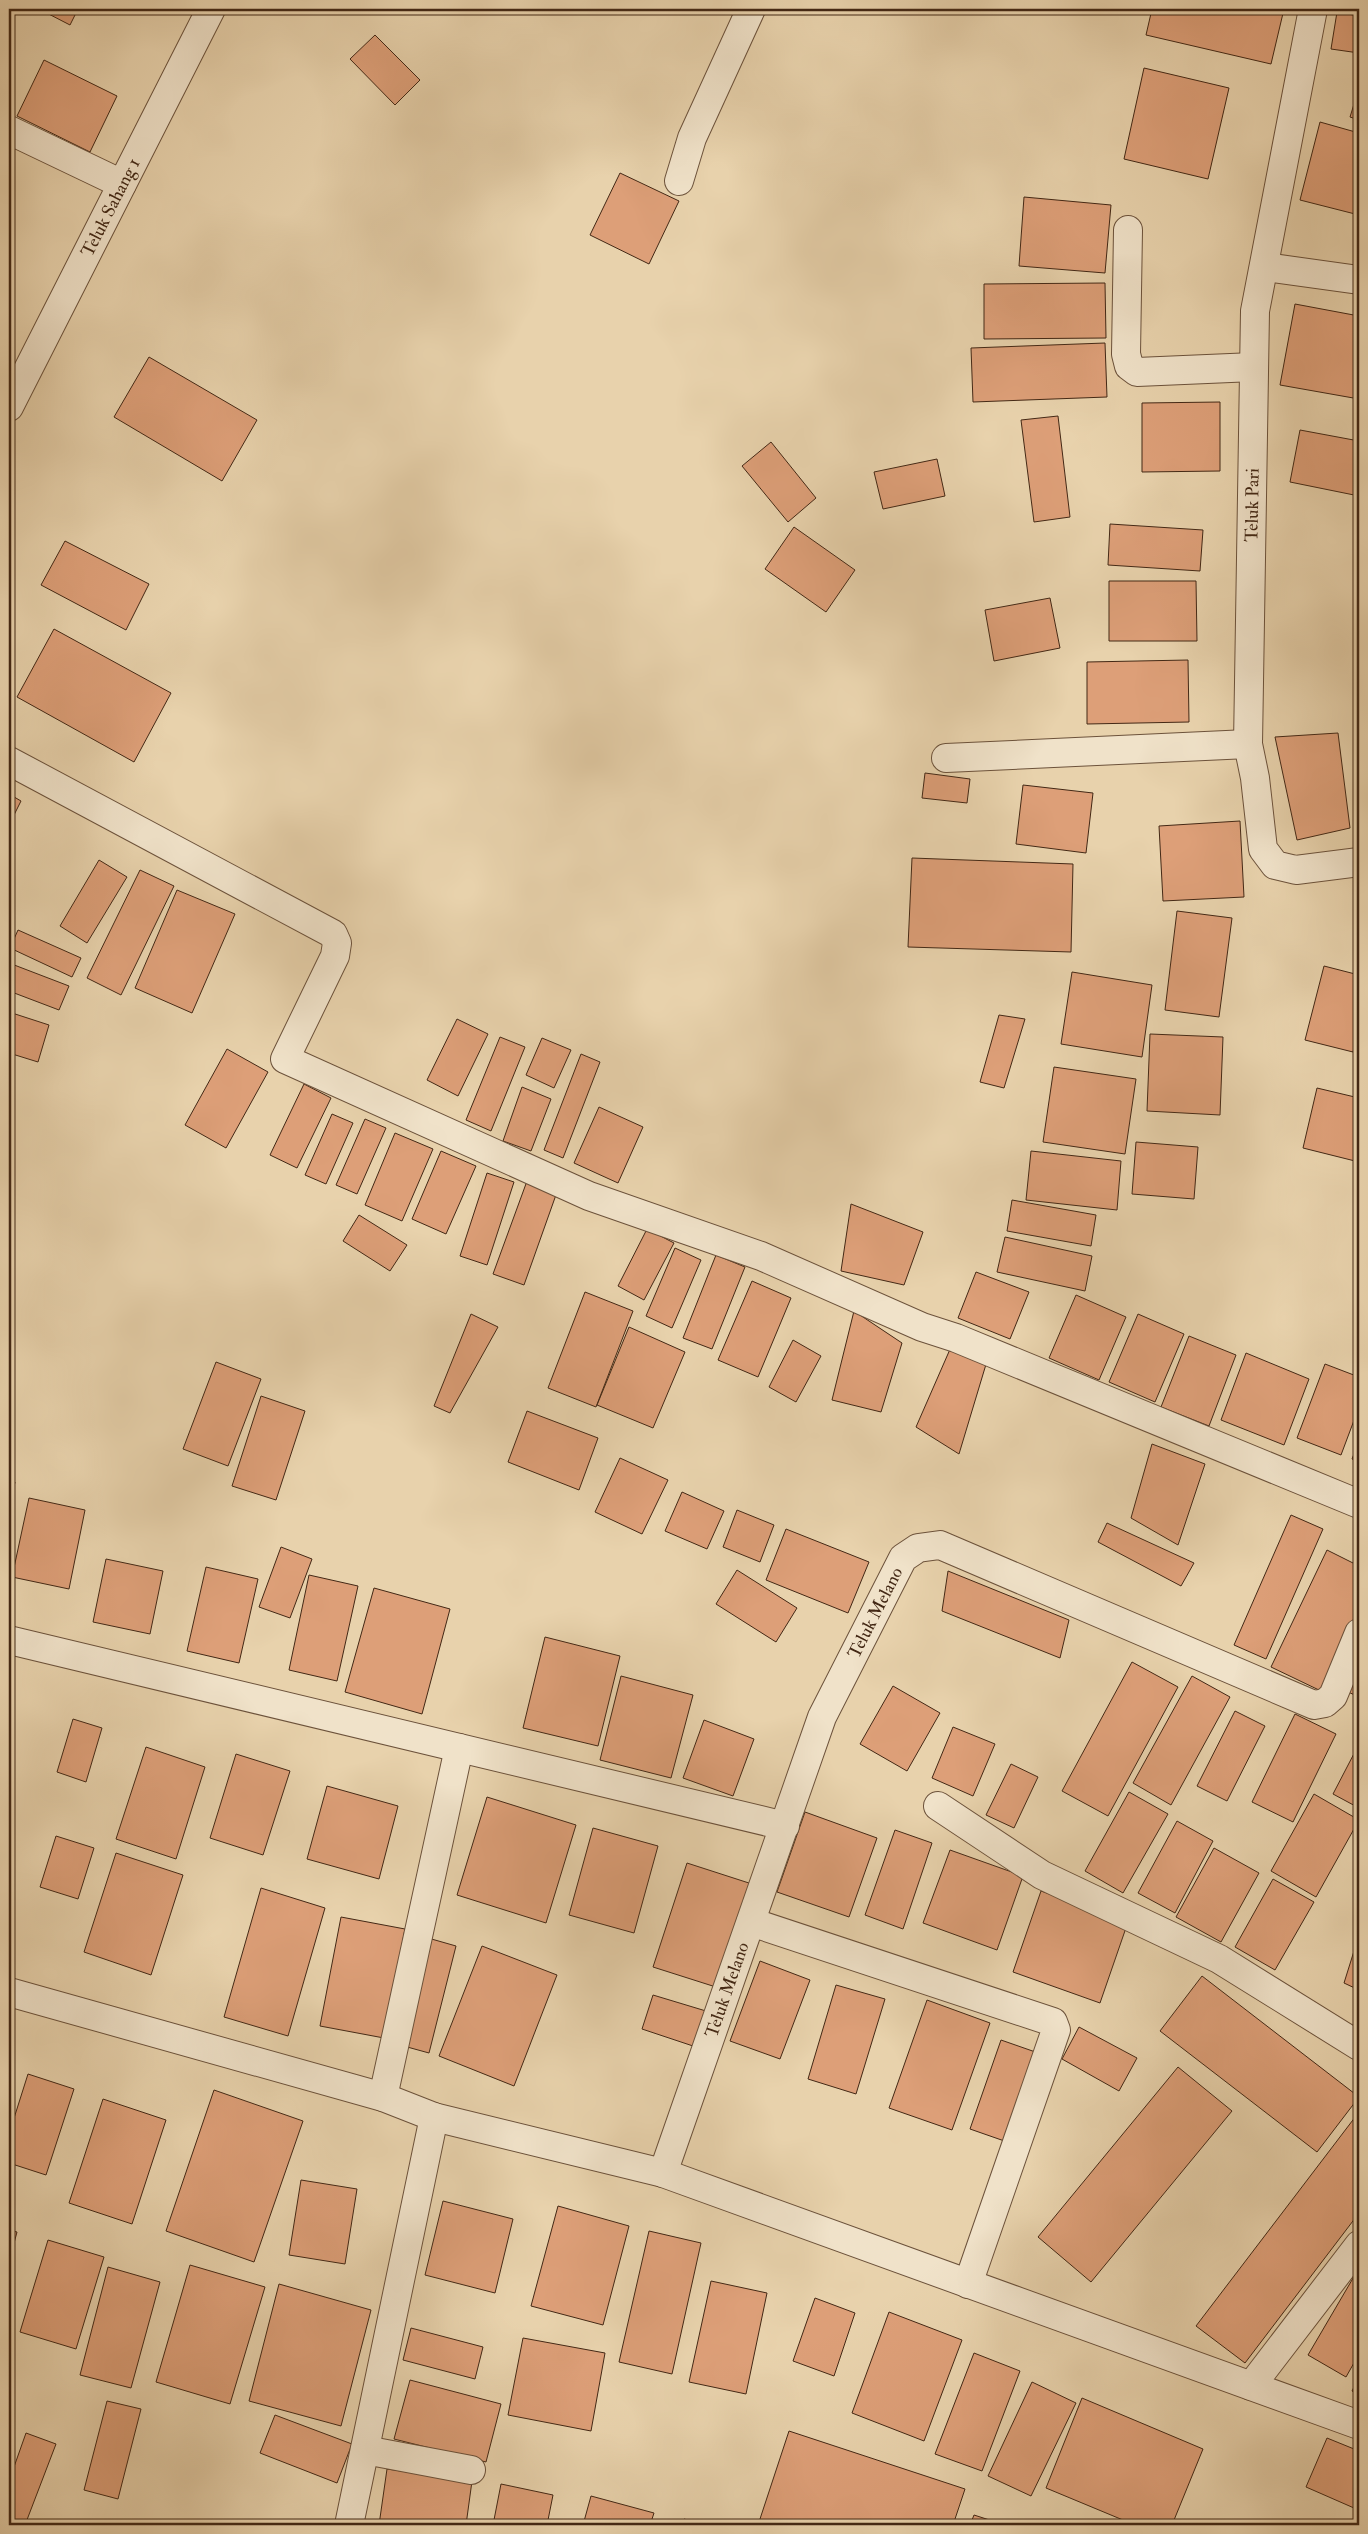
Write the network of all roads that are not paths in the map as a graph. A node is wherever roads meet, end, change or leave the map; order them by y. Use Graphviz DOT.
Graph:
graph roads {
  1 [pos="211,9"];
  2 [pos="751,9"];
  3 [pos="1313,9"];
  4 [pos="9,130"];
  5 [pos="679,181"];
  6 [pos="122,184"];
  7 [pos="1128,230"];
  8 [pos="1265,267"];
  9 [pos="1359,280"];
  10 [pos="1254,367"];
  11 [pos="9,407"];
  12 [pos="1248,744"];
  13 [pos="946,758"];
  14 [pos="9,762"];
  15 [pos="1359,862"];
  16 [pos="1359,1504"];
  17 [pos="1359,1633"];
  18 [pos="9,1640"];
  19 [pos="459,1748"];
  20 [pos="938,1806"];
  21 [pos="785,1826"];
  22 [pos="750,1922"];
  23 [pos="9,1992"];
  24 [pos="1359,2046"];
  25 [pos="383,2097"];
  26 [pos="434,2117"];
  27 [pos="663,2173"];
  28 [pos="1359,2245"];
  29 [pos="968,2284"];
  30 [pos="1251,2386"];
  31 [pos="1359,2426"];
  32 [pos="365,2450"];
  33 [pos="471,2470"];
  34 [pos="349,2525"];
  1 -- 6 [label="street, Teluk Sahang 1"];
  2 -- 5 [label="street"];
  3 -- 8 [label="street, Teluk Pari"];
  4 -- 6 [label="street"];
  6 -- 11 [label="street, Teluk Sahang 1"];
  7 -- 10 [label="street"];
  8 -- 9 [label="street"];
  8 -- 10 [label="street, Teluk Pari"];
  10 -- 12 [label="street, Teluk Pari"];
  12 -- 13 [label="street"];
  12 -- 15 [label="street, Teluk Pari"];
  14 -- 16 [label="street"];
  17 -- 21 [label="street, Teluk Melano"];
  18 -- 19 [label="street"];
  19 -- 21 [label="street"];
  19 -- 25 [label="street"];
  20 -- 24 [label="street"];
  21 -- 22 [label="street, Teluk Melano"];
  22 -- 27 [label="street, Teluk Melano"];
  22 -- 29 [label="street"];
  23 -- 25 [label="street"];
  25 -- 26 [label="street"];
  26 -- 27 [label="street"];
  26 -- 32 [label="street"];
  27 -- 29 [label="street"];
  28 -- 30 [label="street"];
  29 -- 30 [label="street"];
  30 -- 31 [label="street"];
  32 -- 33 [label="street"];
  32 -- 34 [label="street"];
}
